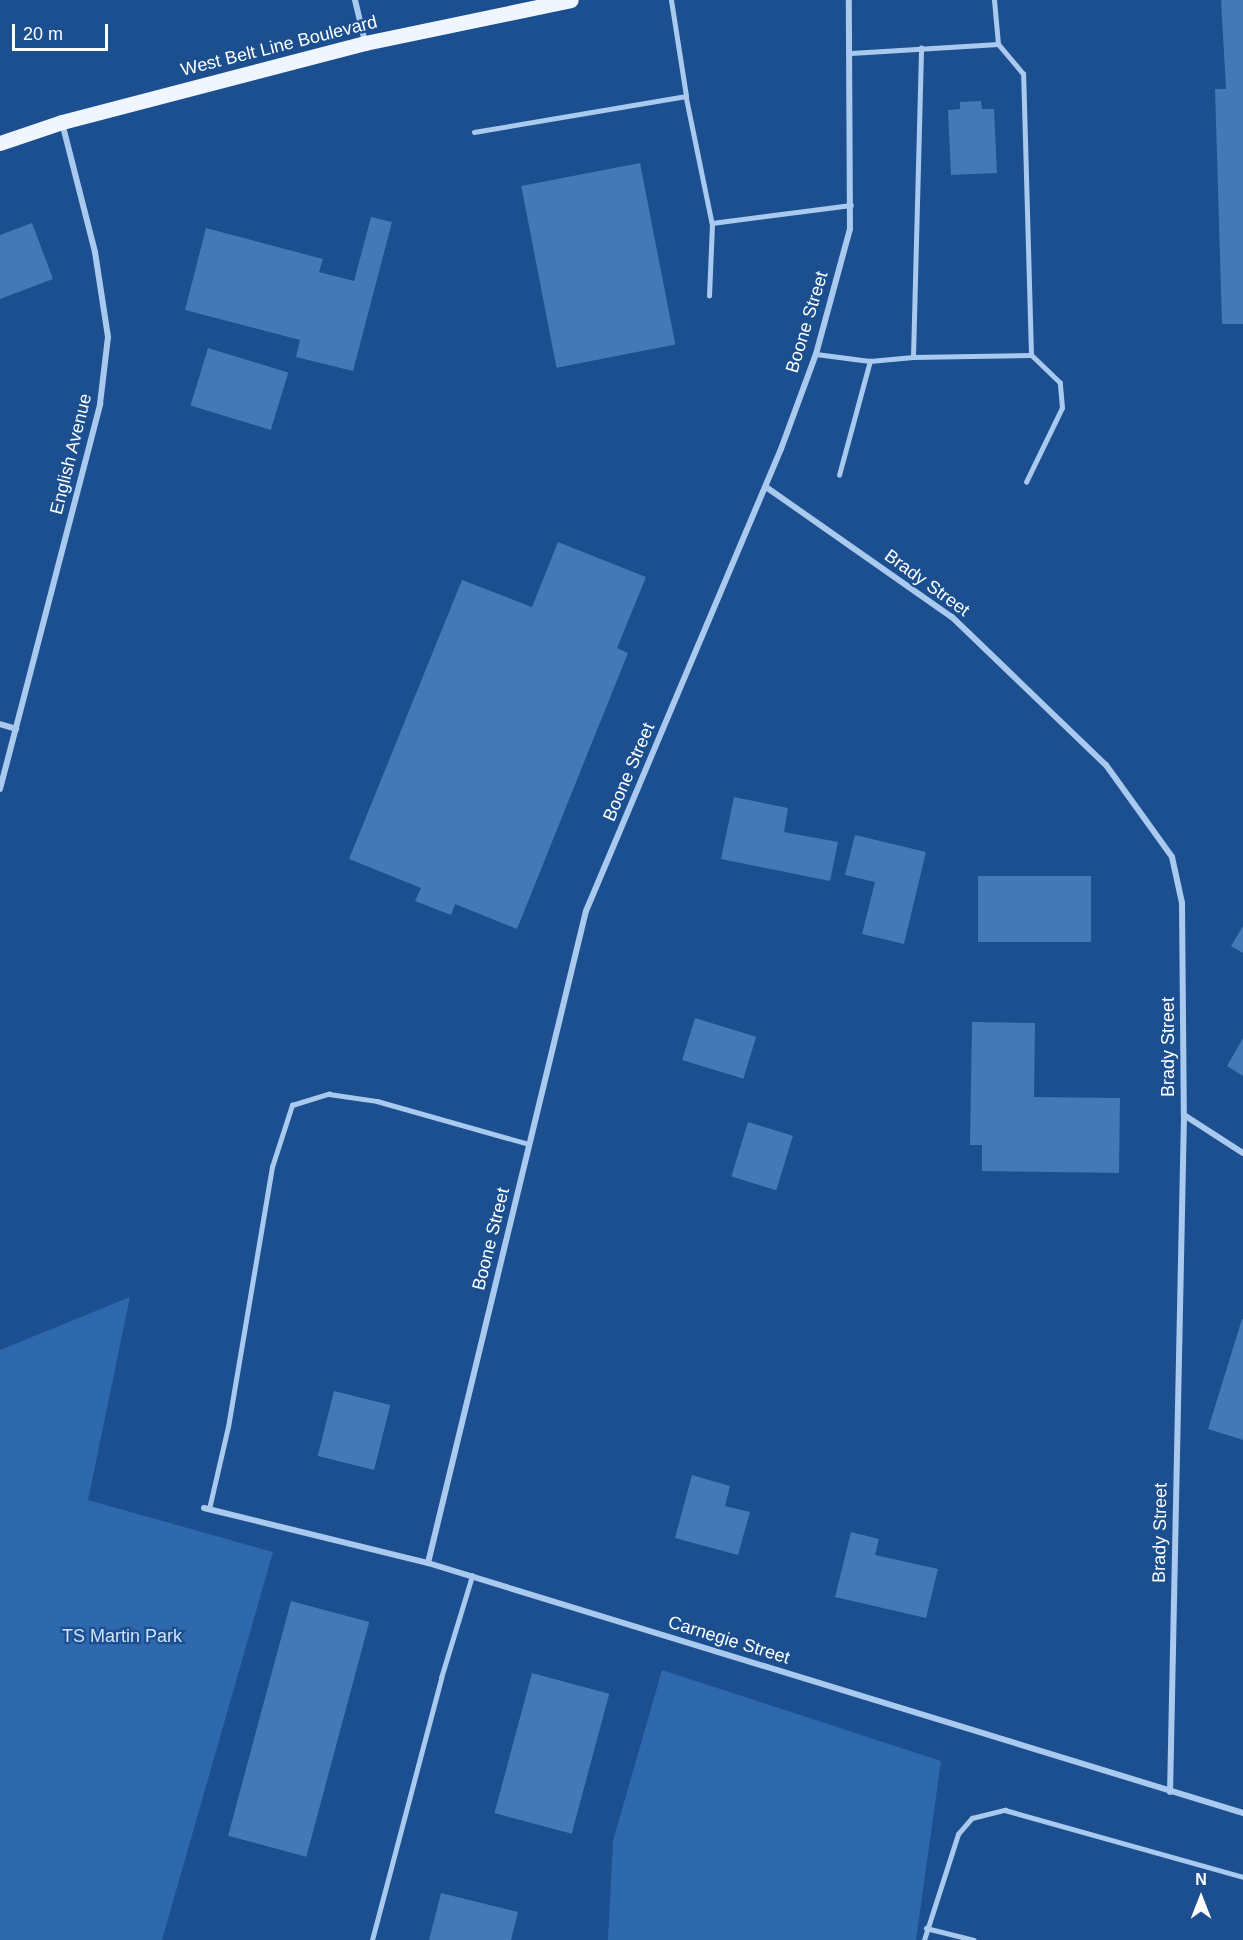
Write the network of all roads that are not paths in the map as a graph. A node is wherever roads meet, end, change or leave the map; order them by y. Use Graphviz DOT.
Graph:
graph roads {
  1 [pos="355,0"];
  2 [pos="572,0"];
  3 [pos="671,0"];
  4 [pos="849,0"];
  5 [pos="994,0"];
  6 [pos="365,43"];
  7 [pos="998,44"];
  8 [pos="921,48"];
  9 [pos="851,53"];
  10 [pos="686,96"];
  11 [pos="62,122"];
  12 [pos="474,132"];
  13 [pos="0,143"];
  14 [pos="850,205"];
  15 [pos="712,223"];
  16 [pos="709,296"];
  17 [pos="816,354"];
  18 [pos="1031,355"];
  19 [pos="913,357"];
  20 [pos="870,361"];
  21 [pos="839,476"];
  22 [pos="1026,482"];
  23 [pos="766,487"];
  24 [pos="0,724"];
  25 [pos="16,729"];
  26 [pos="0,789"];
  27 [pos="1184,1115"];
  28 [pos="529,1144"];
  29 [pos="1243,1153"];
  30 [pos="206,1508"];
  31 [pos="428,1563"];
  32 [pos="472,1576"];
  33 [pos="1170,1792"];
  34 [pos="1243,1813"];
  35 [pos="1243,1877"];
  36 [pos="927,1928"];
  37 [pos="372,1940"];
  38 [pos="924,1940"];
  39 [pos="974,1940"];
  1 -- 6 [label="street"];
  2 -- 6 [label="main road, West Belt Line Boulevard"];
  3 -- 10 [label="lane"];
  4 -- 9 [label="street, Boone Street"];
  5 -- 7 [label="lane"];
  6 -- 11 [label="main road, West Belt Line Boulevard"];
  7 -- 8 [label="lane"];
  7 -- 18 [label="lane"];
  8 -- 9 [label="lane"];
  8 -- 19 [label="lane"];
  9 -- 14 [label="street, Boone Street"];
  10 -- 12 [label="lane"];
  10 -- 15 [label="lane"];
  11 -- 13 [label="main road, West Belt Line Boulevard"];
  11 -- 25 [label="street, English Avenue"];
  14 -- 15 [label="lane"];
  14 -- 17 [label="street, Boone Street"];
  15 -- 16 [label="lane"];
  17 -- 20 [label="lane"];
  17 -- 23 [label="street, Boone Street"];
  18 -- 19 [label="lane"];
  18 -- 22 [label="lane"];
  19 -- 20 [label="lane"];
  20 -- 21 [label="lane"];
  23 -- 27 [label="street, Brady Street"];
  23 -- 28 [label="street, Boone Street"];
  24 -- 25 [label="street"];
  25 -- 26 [label="street, English Avenue"];
  27 -- 29 [label="street"];
  27 -- 33 [label="street, Brady Street"];
  28 -- 30 [label="lane"];
  28 -- 31 [label="street, Boone Street"];
  30 -- 31 [label="street, Carnegie Street"];
  31 -- 32 [label="street, Carnegie Street"];
  32 -- 33 [label="street, Carnegie Street"];
  32 -- 37 [label="lane"];
  33 -- 34 [label="street, Carnegie Street"];
  35 -- 36 [label="lane"];
  36 -- 38 [label="lane"];
  36 -- 39 [label="lane"];
}
